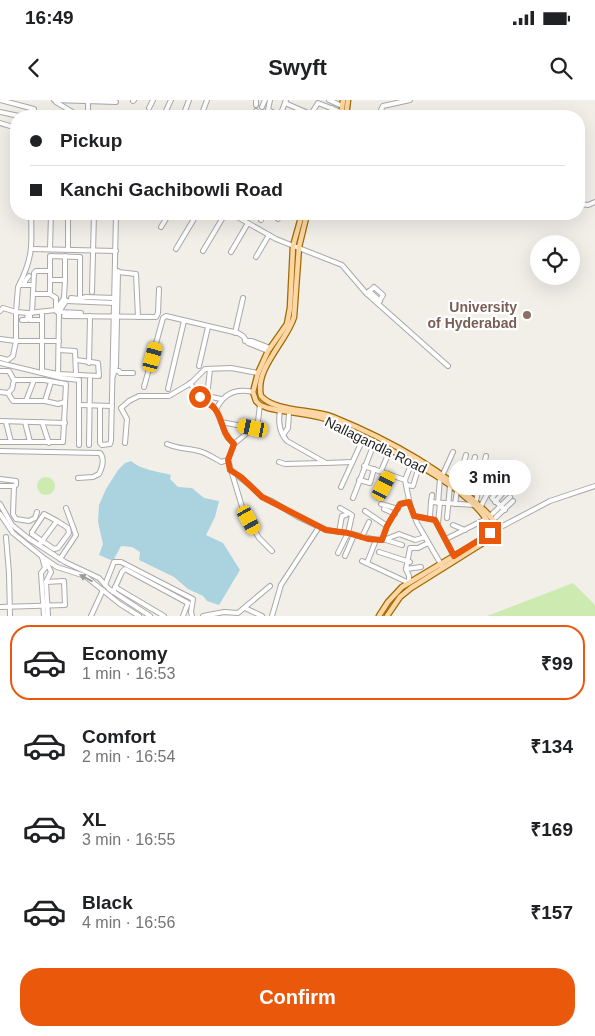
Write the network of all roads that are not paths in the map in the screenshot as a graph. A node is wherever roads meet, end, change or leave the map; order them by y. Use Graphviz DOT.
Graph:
graph roads {
  1 [pos="0,100"];
  2 [pos="69,100"];
  3 [pos="88,100"];
  4 [pos="153,100"];
  5 [pos="265,100"];
  6 [pos="329,100"];
  7 [pos="343,100"];
  8 [pos="410,100"];
  9 [pos="286,101"];
  10 [pos="116,102"];
  11 [pos="342,106"];
  12 [pos="262,107"];
  13 [pos="149,108"];
  14 [pos="332,108"];
  15 [pos="34,109"];
  16 [pos="70,110"];
  17 [pos="302,110"];
  18 [pos="314,110"];
  19 [pos="335,110"];
  20 [pos="342,110"];
  21 [pos="381,110"];
  22 [pos="0,123"];
  23 [pos="10,126"];
  24 [pos="31,220"];
  25 [pos="51,220"];
  26 [pos="68,220"];
  27 [pos="94,220"];
  28 [pos="118,220"];
  29 [pos="118,220"];
  30 [pos="165,220"];
  31 [pos="193,220"];
  32 [pos="221,220"];
  33 [pos="242,220"];
  34 [pos="301,220"];
  35 [pos="305,220"];
  36 [pos="246,222"];
  37 [pos="161,227"];
  38 [pos="269,235"];
  39 [pos="296,246"];
  40 [pos="31,249"];
  41 [pos="50,249"];
  42 [pos="68,249"];
  43 [pos="176,249"];
  44 [pos="92,250"];
  45 [pos="203,251"];
  46 [pos="116,252"];
  47 [pos="231,252"];
  48 [pos="65,256"];
  49 [pos="256,257"];
  50 [pos="50,271"];
  51 [pos="118,272"];
  52 [pos="31,277"];
  53 [pos="50,280"];
  54 [pos="65,280"];
  55 [pos="26,284"];
  56 [pos="19,285"];
  57 [pos="33,285"];
  58 [pos="159,289"];
  59 [pos="92,292"];
  60 [pos="368,293"];
  61 [pos="33,294"];
  62 [pos="50,294"];
  63 [pos="243,298"];
  64 [pos="65,300"];
  65 [pos="80,300"];
  66 [pos="115,301"];
  67 [pos="379,302"];
  68 [pos="0,311"];
  69 [pos="58,311"];
  70 [pos="16,312"];
  71 [pos="43,312"];
  72 [pos="81,313"];
  73 [pos="31,314"];
  74 [pos="64,316"];
  75 [pos="90,316"];
  76 [pos="116,317"];
  77 [pos="138,317"];
  78 [pos="22,320"];
  79 [pos="39,320"];
  80 [pos="184,321"];
  81 [pos="208,327"];
  82 [pos="235,333"];
  83 [pos="0,339"];
  84 [pos="13,341"];
  85 [pos="59,341"];
  86 [pos="42,342"];
  87 [pos="269,349"];
  88 [pos="59,350"];
  89 [pos="0,358"];
  90 [pos="76,360"];
  91 [pos="0,363"];
  92 [pos="89,363"];
  93 [pos="200,366"];
  94 [pos="448,366"];
  95 [pos="210,369"];
  96 [pos="116,370"];
  97 [pos="0,371"];
  98 [pos="133,373"];
  99 [pos="58,374"];
  100 [pos="258,374"];
  101 [pos="76,375"];
  102 [pos="90,379"];
  103 [pos="14,380"];
  104 [pos="34,380"];
  105 [pos="51,382"];
  106 [pos="190,383"];
  107 [pos="144,387"];
  108 [pos="168,389"];
  109 [pos="0,392"];
  110 [pos="252,392"];
  111 [pos="8,393"];
  112 [pos="207,396"];
  113 [pos="200,397"];
  114 [pos="220,399"];
  115 [pos="26,401"];
  116 [pos="45,401"];
  117 [pos="65,402"];
  118 [pos="80,405"];
  119 [pos="260,405"];
  120 [pos="90,406"];
  121 [pos="100,406"];
  122 [pos="112,406"];
  123 [pos="216,410"];
  124 [pos="280,411"];
  125 [pos="289,413"];
  126 [pos="319,415"];
  127 [pos="0,421"];
  128 [pos="6,422"];
  129 [pos="25,422"];
  130 [pos="42,422"];
  131 [pos="221,422"];
  132 [pos="65,423"];
  133 [pos="253,428"];
  134 [pos="283,435"];
  135 [pos="364,436"];
  136 [pos="375,441"];
  137 [pos="0,442"];
  138 [pos="11,442"];
  139 [pos="30,442"];
  140 [pos="48,443"];
  141 [pos="125,443"];
  142 [pos="167,444"];
  143 [pos="234,444"];
  144 [pos="79,445"];
  145 [pos="89,445"];
  146 [pos="390,450"];
  147 [pos="0,451"];
  148 [pos="453,452"];
  149 [pos="466,455"];
  150 [pos="486,456"];
  151 [pos="475,457"];
  152 [pos="228,460"];
  153 [pos="279,462"];
  154 [pos="352,462"];
  155 [pos="412,462"];
  156 [pos="326,463"];
  157 [pos="364,466"];
  158 [pos="419,466"];
  159 [pos="374,469"];
  160 [pos="230,470"];
  161 [pos="381,471"];
  162 [pos="498,473"];
  163 [pos="389,475"];
  164 [pos="442,476"];
  165 [pos="78,478"];
  166 [pos="0,479"];
  167 [pos="359,480"];
  168 [pos="405,480"];
  169 [pos="370,484"];
  170 [pos="406,485"];
  171 [pos="502,485"];
  172 [pos="0,486"];
  173 [pos="14,486"];
  174 [pos="413,486"];
  175 [pos="450,486"];
  176 [pos="595,486"];
  177 [pos="341,487"];
  178 [pos="420,487"];
  179 [pos="457,488"];
  180 [pos="507,488"];
  181 [pos="433,489"];
  182 [pos="369,490"];
  183 [pos="438,490"];
  184 [pos="466,492"];
  185 [pos="432,495"];
  186 [pos="378,497"];
  187 [pos="510,497"];
  188 [pos="353,498"];
  189 [pos="513,501"];
  190 [pos="409,502"];
  191 [pos="431,502"];
  192 [pos="495,502"];
  193 [pos="439,503"];
  194 [pos="475,503"];
  195 [pos="0,504"];
  196 [pos="381,504"];
  197 [pos="448,504"];
  198 [pos="455,504"];
  199 [pos="481,506"];
  200 [pos="500,506"];
  201 [pos="66,508"];
  202 [pos="340,508"];
  203 [pos="384,509"];
  204 [pos="505,510"];
  205 [pos="365,511"];
  206 [pos="36,512"];
  207 [pos="397,512"];
  208 [pos="0,514"];
  209 [pos="346,515"];
  210 [pos="414,516"];
  211 [pos="430,518"];
  212 [pos="447,518"];
  213 [pos="490,518"];
  214 [pos="57,521"];
  215 [pos="368,522"];
  216 [pos="438,524"];
  217 [pos="453,525"];
  218 [pos="387,526"];
  219 [pos="319,527"];
  220 [pos="497,529"];
  221 [pos="465,530"];
  222 [pos="338,532"];
  223 [pos="348,533"];
  224 [pos="354,535"];
  225 [pos="6,537"];
  226 [pos="362,537"];
  227 [pos="425,537"];
  228 [pos="446,539"];
  229 [pos="376,540"];
  230 [pos="384,540"];
  231 [pos="41,543"];
  232 [pos="428,543"];
  233 [pos="402,545"];
  234 [pos="272,551"];
  235 [pos="338,553"];
  236 [pos="41,555"];
  237 [pos="0,556"];
  238 [pos="7,556"];
  239 [pos="345,556"];
  240 [pos="454,556"];
  241 [pos="45,558"];
  242 [pos="60,559"];
  243 [pos="362,561"];
  244 [pos="409,561"];
  245 [pos="367,563"];
  246 [pos="442,566"];
  247 [pos="421,567"];
  248 [pos="406,569"];
  249 [pos="288,574"];
  250 [pos="293,578"];
  251 [pos="46,582"];
  252 [pos="409,584"];
  253 [pos="105,585"];
  254 [pos="270,586"];
  255 [pos="114,589"];
  256 [pos="103,590"];
  257 [pos="126,600"];
  258 [pos="45,606"];
  259 [pos="123,606"];
  260 [pos="9,607"];
  261 [pos="0,608"];
  262 [pos="149,608"];
  263 [pos="245,608"];
  264 [pos="228,614"];
  265 [pos="148,615"];
  266 [pos="237,615"];
  267 [pos="10,616"];
  268 [pos="44,616"];
  269 [pos="48,616"];
  270 [pos="91,616"];
  271 [pos="139,616"];
  272 [pos="164,616"];
  273 [pos="183,616"];
  274 [pos="192,616"];
  275 [pos="203,616"];
  276 [pos="262,616"];
  277 [pos="272,616"];
  278 [pos="379,616"];
  279 [pos="387,616"];
  1 -- 15 [label="street"];
  2 -- 3 [label="street"];
  2 -- 16 [label="street"];
  3 -- 10 [label="street"];
  4 -- 13 [label="street"];
  5 -- 12 [label="street"];
  6 -- 11 [label="street"];
  7 -- 11 [label="main road"];
  8 -- 21 [label="street"];
  9 -- 17 [label="street"];
  11 -- 20 [label="main road"];
  14 -- 18 [label="street"];
  14 -- 19 [label="street"];
  22 -- 23 [label="street"];
  24 -- 40 [label="street"];
  25 -- 41 [label="street"];
  26 -- 42 [label="street"];
  27 -- 44 [label="street"];
  28 -- 46 [label="street"];
  29 -- 51 [label="street"];
  30 -- 37 [label="street"];
  31 -- 43 [label="street"];
  32 -- 45 [label="street"];
  33 -- 36 [label="street"];
  34 -- 39 [label="main road, Nallagandla Road"];
  35 -- 39 [label="main road, Nallagandla Road"];
  36 -- 38 [label="street"];
  36 -- 47 [label="street"];
  38 -- 39 [label="street"];
  38 -- 49 [label="street"];
  39 -- 60 [label="street"];
  39 -- 87 [label="main road, Nallagandla Road"];
  39 -- 126 [label="main road, Nallagandla Road"];
  40 -- 41 [label="street"];
  40 -- 56 [label="street"];
  41 -- 42 [label="street"];
  42 -- 44 [label="street"];
  44 -- 46 [label="street"];
  44 -- 59 [label="street"];
  46 -- 66 [label="street"];
  48 -- 50 [label="street"];
  48 -- 54 [label="street"];
  48 -- 65 [label="street"];
  50 -- 52 [label="street"];
  50 -- 53 [label="street"];
  51 -- 76 [label="street"];
  51 -- 77 [label="street"];
  52 -- 55 [label="street"];
  52 -- 57 [label="street"];
  53 -- 54 [label="street"];
  53 -- 62 [label="street"];
  54 -- 64 [label="street"];
  55 -- 56 [label="street"];
  55 -- 57 [label="street"];
  56 -- 70 [label="street"];
  57 -- 61 [label="street"];
  58 -- 77 [label="street"];
  60 -- 67 [label="street"];
  60 -- 67 [label="street"];
  61 -- 62 [label="street"];
  61 -- 73 [label="street"];
  62 -- 69 [label="street"];
  63 -- 82 [label="street"];
  64 -- 65 [label="street"];
  64 -- 69 [label="street"];
  65 -- 66 [label="street"];
  66 -- 76 [label="street"];
  67 -- 94 [label="street"];
  68 -- 70 [label="street"];
  69 -- 71 [label="street"];
  69 -- 72 [label="street"];
  69 -- 85 [label="street"];
  70 -- 73 [label="street"];
  70 -- 84 [label="street"];
  71 -- 73 [label="street"];
  71 -- 86 [label="street"];
  73 -- 78 [label="street"];
  73 -- 79 [label="street"];
  74 -- 75 [label="street"];
  75 -- 76 [label="street"];
  75 -- 92 [label="street"];
  76 -- 77 [label="street"];
  76 -- 96 [label="street"];
  76 -- 96 [label="street"];
  80 -- 81 [label="street"];
  80 -- 107 [label="street"];
  80 -- 108 [label="street"];
  81 -- 82 [label="street"];
  81 -- 93 [label="street"];
  82 -- 87 [label="street"];
  83 -- 84 [label="street"];
  84 -- 86 [label="street"];
  84 -- 89 [label="street"];
  85 -- 86 [label="street"];
  85 -- 88 [label="street"];
  86 -- 99 [label="street"];
  87 -- 100 [label="main road, Nallagandla Road"];
  88 -- 90 [label="street"];
  88 -- 99 [label="street"];
  90 -- 92 [label="street"];
  90 -- 101 [label="street"];
  91 -- 118 [label="street"];
  92 -- 101 [label="street"];
  95 -- 100 [label="street"];
  95 -- 106 [label="street"];
  95 -- 112 [label="street"];
  96 -- 98 [label="street"];
  96 -- 122 [label="street"];
  97 -- 103 [label="street"];
  99 -- 101 [label="street"];
  100 -- 110 [label="main road, Nallagandla Road"];
  102 -- 120 [label="street"];
  103 -- 104 [label="street"];
  103 -- 111 [label="street"];
  104 -- 105 [label="street"];
  104 -- 115 [label="street"];
  105 -- 116 [label="street"];
  105 -- 117 [label="street"];
  106 -- 113 [label="street"];
  106 -- 141 [label="street"];
  109 -- 111 [label="street"];
  110 -- 114 [label="street"];
  110 -- 119 [label="main road"];
  111 -- 115 [label="street"];
  112 -- 113 [label="street"];
  112 -- 114 [label="street"];
  113 -- 123 [label="street"];
  114 -- 123 [label="street"];
  115 -- 116 [label="street"];
  116 -- 117 [label="street"];
  117 -- 132 [label="street"];
  118 -- 120 [label="street"];
  118 -- 144 [label="street"];
  119 -- 124 [label="main road, Nallagandla Road"];
  119 -- 133 [label="street"];
  120 -- 121 [label="street"];
  120 -- 145 [label="street"];
  121 -- 122 [label="street"];
  121 -- 122 [label="street"];
  123 -- 131 [label="street"];
  124 -- 125 [label="main road, Nallagandla Road"];
  124 -- 134 [label="street"];
  125 -- 126 [label="main road, Nallagandla Road"];
  125 -- 134 [label="street"];
  126 -- 135 [label="main road, Nallagandla Road"];
  126 -- 164 [label="main road, Nallagandla Road"];
  127 -- 128 [label="street"];
  128 -- 129 [label="street"];
  128 -- 138 [label="street"];
  129 -- 130 [label="street"];
  129 -- 139 [label="street"];
  130 -- 132 [label="street"];
  130 -- 140 [label="street"];
  131 -- 133 [label="street"];
  131 -- 143 [label="street"];
  132 -- 140 [label="street"];
  133 -- 143 [label="street"];
  134 -- 156 [label="street"];
  135 -- 136 [label="main road, Nallagandla Road"];
  135 -- 154 [label="street"];
  136 -- 146 [label="main road, Nallagandla Road"];
  136 -- 157 [label="street"];
  137 -- 138 [label="street"];
  138 -- 139 [label="street"];
  139 -- 140 [label="street"];
  142 -- 152 [label="street"];
  143 -- 152 [label="street"];
  146 -- 155 [label="main road, Nallagandla Road"];
  146 -- 161 [label="street"];
  147 -- 165 [label="street"];
  148 -- 164 [label="street"];
  149 -- 179 [label="street"];
  150 -- 194 [label="street"];
  151 -- 184 [label="street"];
  152 -- 160 [label="street"];
  153 -- 156 [label="street"];
  154 -- 156 [label="street"];
  154 -- 177 [label="street"];
  155 -- 158 [label="main road, Nallagandla Road"];
  155 -- 168 [label="street"];
  157 -- 159 [label="street"];
  157 -- 167 [label="street"];
  158 -- 164 [label="main road, Nallagandla Road"];
  158 -- 174 [label="street"];
  159 -- 161 [label="street"];
  159 -- 169 [label="street"];
  160 -- 219 [label="street"];
  160 -- 234 [label="street"];
  161 -- 163 [label="street"];
  162 -- 199 [label="street"];
  163 -- 168 [label="street"];
  163 -- 186 [label="street"];
  164 -- 175 [label="main road, Nallagandla Road"];
  164 -- 179 [label="main road, Nallagandla Road"];
  164 -- 183 [label="street"];
  166 -- 173 [label="street"];
  167 -- 169 [label="street"];
  167 -- 188 [label="street"];
  168 -- 170 [label="street"];
  169 -- 182 [label="street"];
  170 -- 174 [label="street"];
  170 -- 190 [label="street"];
  171 -- 192 [label="street"];
  172 -- 173 [label="street"];
  173 -- 206 [label="street"];
  174 -- 178 [label="street"];
  175 -- 179 [label="main road, Nallagandla Road"];
  175 -- 197 [label="street"];
  176 -- 220 [label="street"];
  179 -- 184 [label="main road, Nallagandla Road"];
  179 -- 194 [label="main road, Nallagandla Road"];
  179 -- 198 [label="street"];
  180 -- 192 [label="street"];
  181 -- 183 [label="street"];
  183 -- 193 [label="street"];
  184 -- 194 [label="main road, Nallagandla Road"];
  185 -- 191 [label="street"];
  187 -- 200 [label="street"];
  189 -- 204 [label="street"];
  190 -- 207 [label="street"];
  190 -- 210 [label="street"];
  191 -- 193 [label="street"];
  191 -- 211 [label="street"];
  192 -- 200 [label="street"];
  193 -- 197 [label="street"];
  193 -- 216 [label="street"];
  194 -- 198 [label="street"];
  194 -- 199 [label="main road, Nallagandla Road"];
  194 -- 213 [label="main road, Nallagandla Road"];
  195 -- 231 [label="street"];
  196 -- 207 [label="street"];
  197 -- 198 [label="street"];
  197 -- 212 [label="street"];
  199 -- 213 [label="main road, Nallagandla Road"];
  200 -- 204 [label="street"];
  200 -- 213 [label="street"];
  201 -- 242 [label="street"];
  202 -- 223 [label="street"];
  203 -- 207 [label="street"];
  204 -- 213 [label="street"];
  205 -- 218 [label="street"];
  207 -- 218 [label="street"];
  208 -- 236 [label="street"];
  209 -- 222 [label="street"];
  210 -- 211 [label="street"];
  210 -- 227 [label="street"];
  211 -- 216 [label="street"];
  213 -- 220 [label="main road, Nallagandla Road"];
  213 -- 221 [label="street"];
  213 -- 240 [label="main road, Nallagandla Road"];
  214 -- 231 [label="street"];
  214 -- 231 [label="street"];
  214 -- 231 [label="street"];
  215 -- 226 [label="street"];
  216 -- 228 [label="street"];
  217 -- 221 [label="street"];
  218 -- 230 [label="street"];
  219 -- 222 [label="street"];
  219 -- 249 [label="street"];
  220 -- 246 [label="main road"];
  221 -- 228 [label="street"];
  222 -- 223 [label="street"];
  223 -- 224 [label="street"];
  223 -- 235 [label="street"];
  224 -- 226 [label="street"];
  224 -- 239 [label="street"];
  225 -- 238 [label="street"];
  226 -- 229 [label="street"];
  227 -- 230 [label="street"];
  227 -- 232 [label="street"];
  228 -- 240 [label="street"];
  229 -- 230 [label="street"];
  229 -- 245 [label="street"];
  230 -- 233 [label="street"];
  230 -- 244 [label="street"];
  231 -- 242 [label="street"];
  232 -- 244 [label="street"];
  232 -- 246 [label="street"];
  236 -- 241 [label="street"];
  236 -- 258 [label="street"];
  237 -- 238 [label="street"];
  238 -- 260 [label="street"];
  240 -- 246 [label="main road"];
  241 -- 251 [label="street"];
  256 -- 241 [label="street, one-way"];
  242 -- 253 [label="street"];
  243 -- 245 [label="street"];
  244 -- 248 [label="street"];
  245 -- 252 [label="street"];
  246 -- 252 [label="main road"];
  246 -- 279 [label="main road"];
  247 -- 248 [label="street"];
  248 -- 252 [label="street"];
  249 -- 250 [label="street"];
  249 -- 277 [label="street"];
  251 -- 258 [label="street"];
  251 -- 258 [label="street"];
  252 -- 278 [label="main road"];
  253 -- 255 [label="street"];
  253 -- 274 [label="street"];
  254 -- 263 [label="street"];
  255 -- 257 [label="street"];
  255 -- 262 [label="street"];
  255 -- 273 [label="street"];
  256 -- 259 [label="street"];
  256 -- 270 [label="street"];
  257 -- 259 [label="street"];
  257 -- 265 [label="street"];
  258 -- 260 [label="street"];
  258 -- 268 [label="street"];
  258 -- 269 [label="street"];
  259 -- 271 [label="street"];
  260 -- 261 [label="street"];
  260 -- 267 [label="street"];
  262 -- 265 [label="street"];
  262 -- 272 [label="street"];
  263 -- 266 [label="street"];
  263 -- 276 [label="street"];
  264 -- 266 [label="street"];
  264 -- 275 [label="street"];
}
